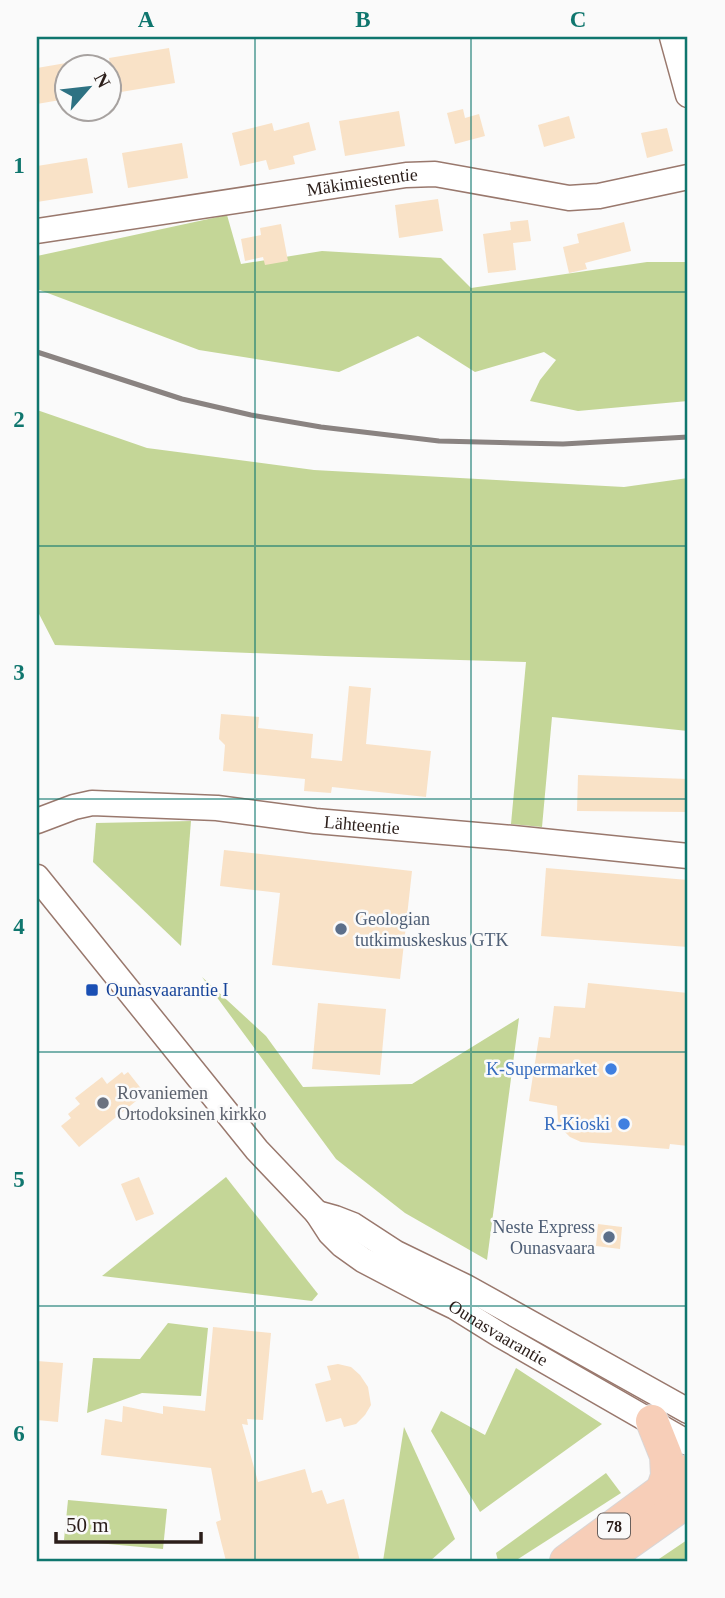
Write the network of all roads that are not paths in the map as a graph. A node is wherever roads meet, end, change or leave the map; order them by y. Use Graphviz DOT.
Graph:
graph roads {
  1 [pos="673,37"];
  2 [pos="688,95"];
  3 [pos="688,177"];
  4 [pos="37,231"];
  5 [pos="37,821"];
  6 [pos="688,856"];
  7 [pos="37,877"];
  8 [pos="317,1213"];
  9 [pos="688,1411"];
  10 [pos="652,1421"];
  11 [pos="688,1443"];
  12 [pos="688,1471"];
  13 [pos="675,1496"];
  14 [pos="566,1561"];
  15 [pos="603,1561"];
  1 -- 2 [label="street"];
  3 -- 4 [label="street, Mäkimiestentie"];
  5 -- 6 [label="street, Lähteentie"];
  7 -- 8 [label="street, Ounasvaarantie"];
  8 -- 9 [label="street, Ounasvaarantie"];
  8 -- 10 [label="street, Ounasvaarantie"];
  10 -- 11 [label="street, Ounasvaarantie"];
  10 -- 13 [label="main road"];
  12 -- 13 [label="main road, 78"];
  13 -- 14 [label="main road, 78"];
  13 -- 15 [label="main road, 78"];
}
